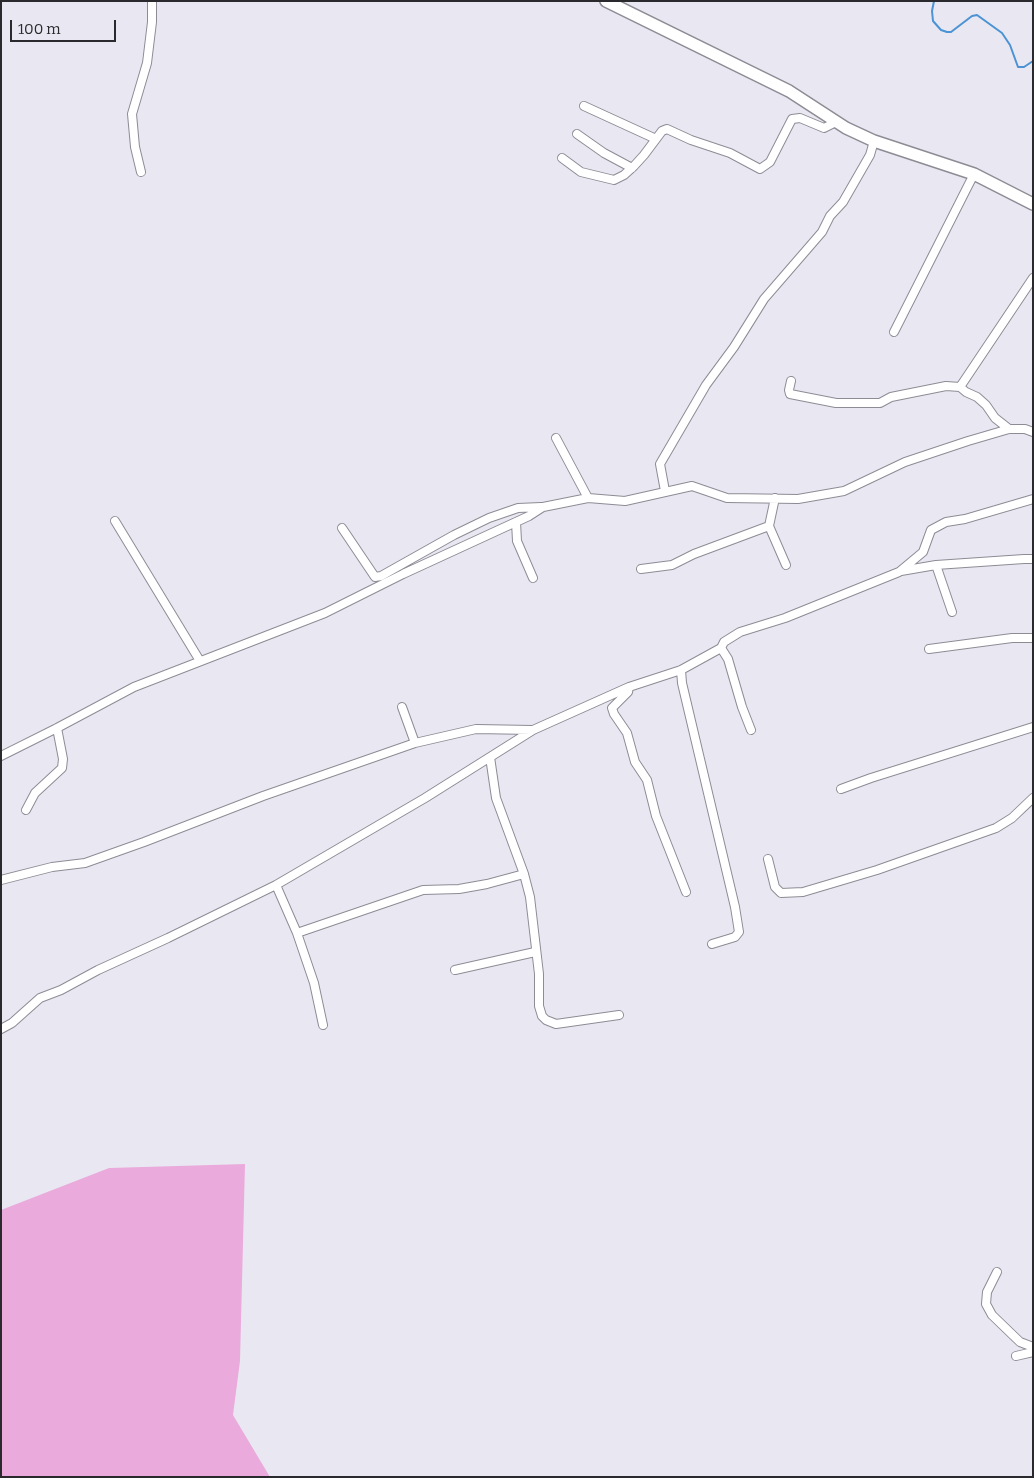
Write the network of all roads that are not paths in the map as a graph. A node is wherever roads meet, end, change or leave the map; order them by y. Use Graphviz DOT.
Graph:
graph roads {
  1 [pos="152,1"];
  2 [pos="606,1"];
  3 [pos="584,106"];
  4 [pos="836,122"];
  5 [pos="577,134"];
  6 [pos="656,139"];
  7 [pos="874,141"];
  8 [pos="562,158"];
  9 [pos="632,168"];
  10 [pos="141,172"];
  11 [pos="974,174"];
  12 [pos="1033,204"];
  13 [pos="1033,278"];
  14 [pos="894,332"];
  15 [pos="791,381"];
  16 [pos="960,387"];
  17 [pos="1009,429"];
  18 [pos="1033,432"];
  19 [pos="556,438"];
  20 [pos="665,491"];
  21 [pos="588,498"];
  22 [pos="775,498"];
  23 [pos="1033,499"];
  24 [pos="543,507"];
  25 [pos="115,521"];
  26 [pos="516,522"];
  27 [pos="769,526"];
  28 [pos="342,528"];
  29 [pos="412,560"];
  30 [pos="1033,560"];
  31 [pos="786,565"];
  32 [pos="936,565"];
  33 [pos="641,568"];
  34 [pos="899,572"];
  35 [pos="402,574"];
  36 [pos="533,578"];
  37 [pos="952,612"];
  38 [pos="1033,638"];
  39 [pos="721,648"];
  40 [pos="929,649"];
  41 [pos="200,661"];
  42 [pos="681,670"];
  43 [pos="629,687"];
  44 [pos="402,707"];
  45 [pos="1033,727"];
  46 [pos="57,728"];
  47 [pos="533,730"];
  48 [pos="751,730"];
  49 [pos="415,743"];
  50 [pos="1,756"];
  51 [pos="490,757"];
  52 [pos="841,789"];
  53 [pos="1033,798"];
  54 [pos="26,810"];
  55 [pos="768,859"];
  56 [pos="524,874"];
  57 [pos="1,880"];
  58 [pos="276,885"];
  59 [pos="686,892"];
  60 [pos="297,933"];
  61 [pos="712,944"];
  62 [pos="536,952"];
  63 [pos="455,970"];
  64 [pos="619,1016"];
  65 [pos="323,1025"];
  66 [pos="1,1028"];
  67 [pos="997,1272"];
  68 [pos="1033,1347"];
  69 [pos="1033,1352"];
  70 [pos="1016,1356"];
  1 -- 10 [label="street"];
  2 -- 4 [label="main road"];
  3 -- 6 [label="street"];
  4 -- 6 [label="street"];
  4 -- 7 [label="main road"];
  5 -- 9 [label="street"];
  6 -- 9 [label="street"];
  7 -- 11 [label="main road"];
  7 -- 20 [label="street"];
  8 -- 9 [label="street"];
  11 -- 12 [label="main road"];
  11 -- 14 [label="street"];
  13 -- 16 [label="street"];
  15 -- 16 [label="street"];
  16 -- 17 [label="street"];
  17 -- 18 [label="street"];
  17 -- 22 [label="street"];
  19 -- 21 [label="street"];
  20 -- 21 [label="street"];
  20 -- 22 [label="street"];
  21 -- 24 [label="street"];
  22 -- 27 [label="street"];
  23 -- 34 [label="street"];
  24 -- 26 [label="street"];
  24 -- 29 [label="street"];
  25 -- 41 [label="street"];
  26 -- 35 [label="street"];
  26 -- 36 [label="street"];
  27 -- 31 [label="street"];
  27 -- 33 [label="street"];
  28 -- 29 [label="street"];
  29 -- 35 [label="street"];
  30 -- 32 [label="street"];
  32 -- 34 [label="street"];
  32 -- 37 [label="street"];
  34 -- 39 [label="street"];
  35 -- 41 [label="street"];
  38 -- 40 [label="street"];
  39 -- 42 [label="street"];
  39 -- 48 [label="street"];
  41 -- 46 [label="street"];
  42 -- 43 [label="street"];
  42 -- 61 [label="street"];
  43 -- 47 [label="street"];
  43 -- 59 [label="street"];
  44 -- 49 [label="street"];
  45 -- 52 [label="street"];
  46 -- 50 [label="street"];
  46 -- 54 [label="street"];
  47 -- 49 [label="street"];
  47 -- 51 [label="street"];
  49 -- 57 [label="street"];
  51 -- 56 [label="street"];
  51 -- 58 [label="street"];
  53 -- 55 [label="street"];
  56 -- 60 [label="street"];
  56 -- 62 [label="street"];
  58 -- 60 [label="street"];
  58 -- 66 [label="street"];
  60 -- 65 [label="street"];
  62 -- 63 [label="street"];
  62 -- 64 [label="street"];
  67 -- 68 [label="street"];
  69 -- 70 [label="street"];
}
